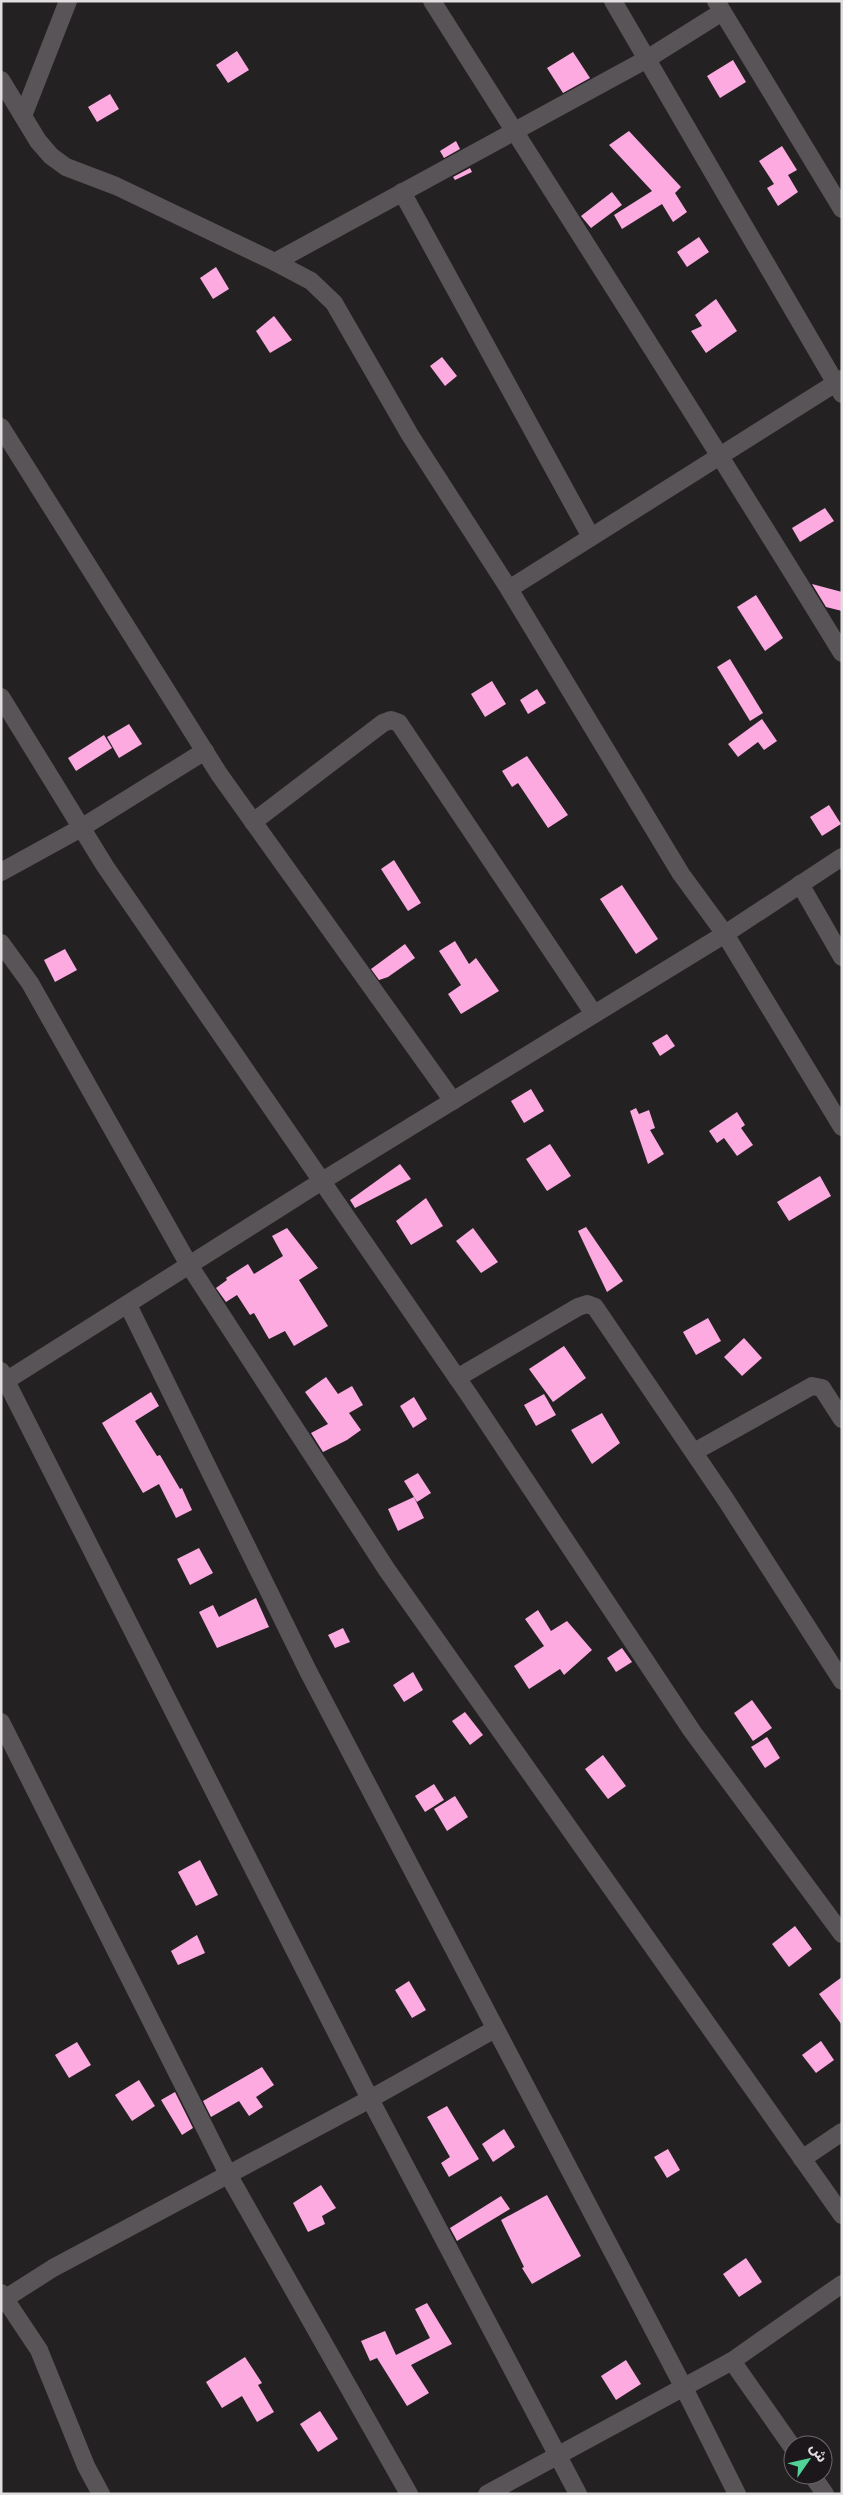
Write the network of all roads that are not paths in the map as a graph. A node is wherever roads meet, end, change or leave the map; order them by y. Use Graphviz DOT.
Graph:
graph roads {
  1 [pos="68,1"];
  2 [pos="432,1"];
  3 [pos="613,1"];
  4 [pos="719,7"];
  5 [pos="647,59"];
  6 [pos="1,80"];
  7 [pos="23,116"];
  8 [pos="515,132"];
  9 [pos="402,192"];
  10 [pos="842,209"];
  11 [pos="276,262"];
  12 [pos="840,386"];
  13 [pos="1,427"];
  14 [pos="721,454"];
  15 [pos="591,537"];
  16 [pos="509,589"];
  17 [pos="842,653"];
  18 [pos="1,697"];
  19 [pos="205,752"];
  20 [pos="253,822"];
  21 [pos="81,828"];
  22 [pos="842,857"];
  23 [pos="1,872"];
  24 [pos="800,884"];
  25 [pos="725,934"];
  26 [pos="2,944"];
  27 [pos="842,957"];
  28 [pos="594,1014"];
  29 [pos="453,1101"];
  30 [pos="842,1128"];
  31 [pos="322,1181"];
  32 [pos="189,1265"];
  33 [pos="128,1305"];
  34 [pos="457,1378"];
  35 [pos="3,1379"];
  36 [pos="842,1419"];
  37 [pos="694,1452"];
  38 [pos="842,1681"];
  39 [pos="1,1722"];
  40 [pos="842,1934"];
  41 [pos="495,2029"];
  42 [pos="370,2099"];
  43 [pos="842,2132"];
  44 [pos="802,2160"];
  45 [pos="229,2176"];
  46 [pos="842,2215"];
  47 [pos="842,2284"];
  48 [pos="4,2295"];
  49 [pos="732,2361"];
  50 [pos="684,2388"];
  51 [pos="784,2435"];
  52 [pos="559,2455"];
  53 [pos="101,2494"];
  54 [pos="410,2494"];
  55 [pos="488,2494"];
  56 [pos="578,2494"];
  57 [pos="737,2494"];
  1 -- 7 [label="street"];
  2 -- 8 [label="street"];
  3 -- 5 [label="street"];
  4 -- 5 [label="street"];
  4 -- 10 [label="street"];
  5 -- 8 [label="street"];
  5 -- 12 [label="street"];
  6 -- 7 [label="street"];
  7 -- 11 [label="street"];
  8 -- 9 [label="street"];
  8 -- 14 [label="street"];
  9 -- 11 [label="street"];
  9 -- 15 [label="street"];
  11 -- 16 [label="street"];
  12 -- 14 [label="street"];
  13 -- 19 [label="street"];
  14 -- 15 [label="street"];
  14 -- 17 [label="street"];
  15 -- 16 [label="street"];
  16 -- 25 [label="street"];
  18 -- 21 [label="street"];
  19 -- 20 [label="street"];
  19 -- 21 [label="street"];
  20 -- 28 [label="street"];
  20 -- 29 [label="street"];
  21 -- 23 [label="street"];
  21 -- 31 [label="street"];
  22 -- 24 [label="street"];
  24 -- 25 [label="street"];
  24 -- 27 [label="street"];
  25 -- 28 [label="street"];
  25 -- 30 [label="street"];
  26 -- 32 [label="street"];
  28 -- 29 [label="street"];
  29 -- 31 [label="street"];
  31 -- 32 [label="street"];
  31 -- 34 [label="street"];
  32 -- 33 [label="street"];
  32 -- 44 [label="street"];
  33 -- 35 [label="street"];
  33 -- 41 [label="street"];
  34 -- 37 [label="street"];
  34 -- 40 [label="street"];
  35 -- 42 [label="street"];
  36 -- 37 [label="street"];
  37 -- 38 [label="street"];
  39 -- 45 [label="street"];
  41 -- 42 [label="street"];
  41 -- 50 [label="street"];
  42 -- 45 [label="street"];
  42 -- 52 [label="street"];
  43 -- 44 [label="street"];
  44 -- 46 [label="street"];
  45 -- 48 [label="street"];
  45 -- 54 [label="street"];
  47 -- 49 [label="street"];
  48 -- 53 [label="street"];
  49 -- 50 [label="street"];
  49 -- 51 [label="street"];
  50 -- 52 [label="street"];
  50 -- 57 [label="street"];
  52 -- 55 [label="street"];
  52 -- 56 [label="street"];
}
